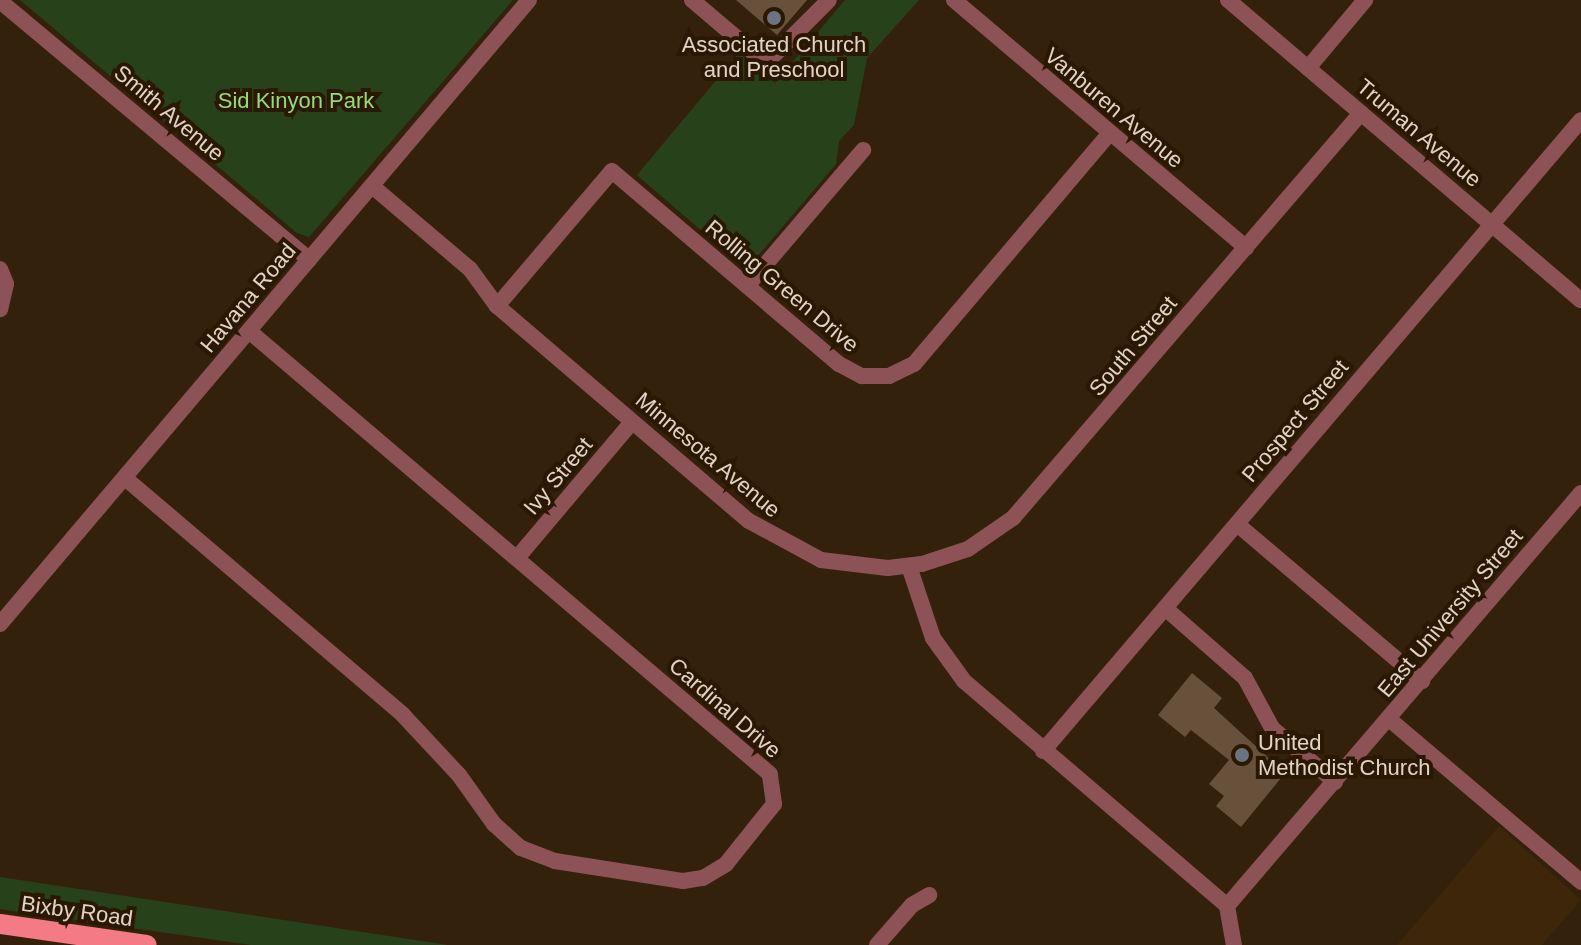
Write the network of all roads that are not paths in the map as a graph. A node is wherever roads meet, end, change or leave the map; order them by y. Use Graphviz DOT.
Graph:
graph roads {
  1 [pos="529,0"];
  2 [pos="692,0"];
  3 [pos="829,0"];
  4 [pos="954,0"];
  5 [pos="1228,0"];
  6 [pos="1365,0"];
  7 [pos="0,1"];
  8 [pos="1308,68"];
  9 [pos="1361,113"];
  10 [pos="1581,120"];
  11 [pos="1110,133"];
  12 [pos="863,150"];
  13 [pos="372,186"];
  14 [pos="1492,224"];
  15 [pos="1246,248"];
  16 [pos="309,259"];
  17 [pos="0,269"];
  18 [pos="747,286"];
  19 [pos="1581,300"];
  20 [pos="497,306"];
  21 [pos="0,309"];
  22 [pos="249,331"];
  23 [pos="632,422"];
  24 [pos="125,478"];
  25 [pos="1581,493"];
  26 [pos="1237,524"];
  27 [pos="517,558"];
  28 [pos="909,566"];
  29 [pos="1165,608"];
  30 [pos="0,624"];
  31 [pos="1422,681"];
  32 [pos="1389,719"];
  33 [pos="1043,751"];
  34 [pos="1335,782"];
  35 [pos="1578,875"];
  36 [pos="929,895"];
  37 [pos="1227,906"];
  38 [pos="0,924"];
  39 [pos="147,945"];
  40 [pos="877,945"];
  41 [pos="1234,945"];
  1 -- 13 [label="street, Havana Road"];
  2 -- 3 [label="street"];
  4 -- 11 [label="street, Vanburen Avenue"];
  5 -- 8 [label="street, Truman Avenue"];
  6 -- 8 [label="street"];
  7 -- 16 [label="street, Smith Avenue"];
  8 -- 9 [label="street, Truman Avenue"];
  9 -- 14 [label="street, Truman Avenue"];
  9 -- 15 [label="street, South Street"];
  10 -- 14 [label="street, Prospect Street"];
  11 -- 15 [label="street, Vanburen Avenue"];
  11 -- 18 [label="street, Rolling Green Drive"];
  12 -- 18 [label="street"];
  13 -- 16 [label="street, Havana Road"];
  13 -- 20 [label="street, Minnesota Avenue"];
  14 -- 19 [label="street, Truman Avenue"];
  14 -- 26 [label="street, Prospect Street"];
  15 -- 28 [label="street, South Street"];
  16 -- 22 [label="street, Havana Road"];
  17 -- 21 [label="street"];
  18 -- 20 [label="street, Rolling Green Drive"];
  20 -- 23 [label="street, Minnesota Avenue"];
  22 -- 24 [label="street, Havana Road"];
  22 -- 27 [label="street, Cardinal Drive"];
  23 -- 27 [label="street, Ivy Street"];
  23 -- 28 [label="street, Minnesota Avenue"];
  24 -- 27 [label="street, Cardinal Drive"];
  24 -- 30 [label="street, Havana Road"];
  25 -- 31 [label="street, East University Street"];
  26 -- 29 [label="street, Prospect Street"];
  26 -- 31 [label="street"];
  28 -- 33 [label="street"];
  29 -- 33 [label="street, Prospect Street"];
  29 -- 34 [label="street"];
  31 -- 32 [label="street, East University Street"];
  32 -- 34 [label="street, East University Street"];
  32 -- 35 [label="street"];
  33 -- 37 [label="street"];
  34 -- 37 [label="street, East University Street"];
  36 -- 40 [label="street"];
  37 -- 41 [label="street"];
  38 -- 39 [label="main road, Bixby Road"];
}
